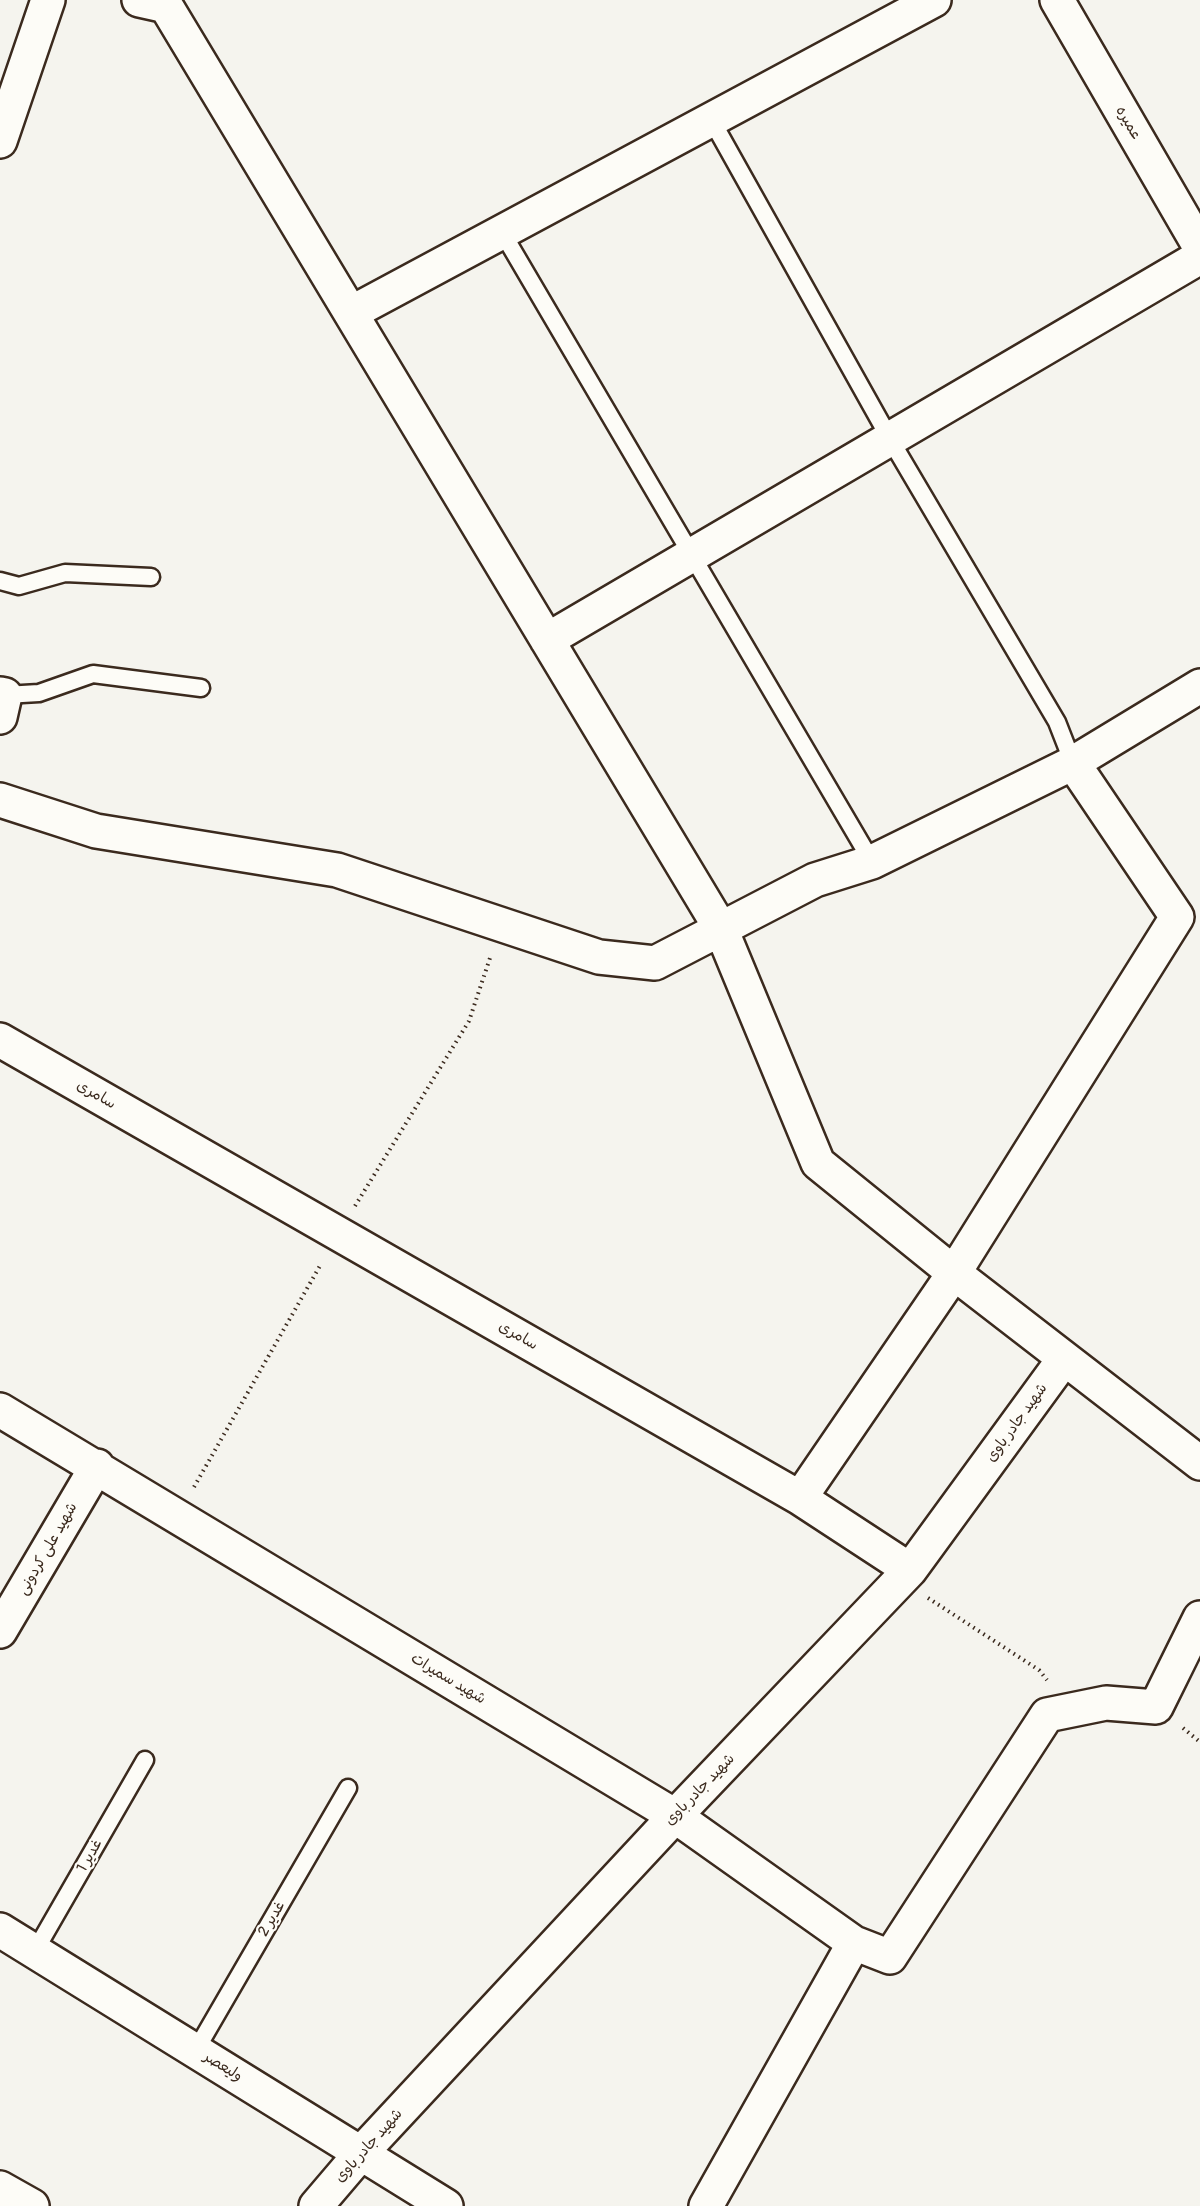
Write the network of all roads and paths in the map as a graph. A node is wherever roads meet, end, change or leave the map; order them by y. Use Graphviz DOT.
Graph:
graph roads {
  1 [pos="48,0"];
  2 [pos="139,0"];
  3 [pos="934,0"];
  4 [pos="1057,0"];
  5 [pos="711,119"];
  6 [pos="0,141"];
  7 [pos="502,232"];
  8 [pos="1200,247"];
  9 [pos="1200,257"];
  10 [pos="351,314"];
  11 [pos="890,439"];
  12 [pos="692,555"];
  13 [pos="151,577"];
  14 [pos="0,581"];
  15 [pos="547,640"];
  16 [pos="1200,686"];
  17 [pos="201,688"];
  18 [pos="2,702"];
  19 [pos="1073,763"];
  20 [pos="0,800"];
  21 [pos="872,862"];
  22 [pos="1189,922"];
  23 [pos="721,929"];
  24 [pos="0,1040"];
  25 [pos="954,1273"];
  26 [pos="1064,1359"];
  27 [pos="0,1410"];
  28 [pos="1200,1464"];
  29 [pos="97,1466"];
  30 [pos="800,1498"];
  31 [pos="910,1570"];
  32 [pos="1200,1618"];
  33 [pos="0,1631"];
  34 [pos="1073,1710"];
  35 [pos="145,1760"];
  36 [pos="348,1788"];
  37 [pos="675,1816"];
  38 [pos="0,1930"];
  39 [pos="854,1943"];
  40 [pos="35,1951"];
  41 [pos="196,2050"];
  42 [pos="362,2152"];
  43 [pos="316,2206"];
  44 [pos="446,2206"];
  45 [pos="706,2206"];
  1 -- 6 [label="street"];
  2 -- 10 [label="street"];
  3 -- 5 [label="street"];
  4 -- 8 [label="street, عمیره"];
  5 -- 7 [label="street"];
  5 -- 11 [label="lane"];
  7 -- 10 [label="street"];
  7 -- 12 [label="lane"];
  9 -- 11 [label="street"];
  10 -- 15 [label="street"];
  11 -- 12 [label="street"];
  11 -- 19 [label="lane"];
  12 -- 15 [label="street"];
  12 -- 21 [label="lane"];
  13 -- 14 [label="lane"];
  15 -- 23 [label="street"];
  16 -- 19 [label="street"];
  17 -- 18 [label="lane"];
  19 -- 21 [label="street"];
  19 -- 22 [label="street"];
  20 -- 23 [label="street"];
  21 -- 23 [label="street"];
  22 -- 25 [label="street"];
  23 -- 25 [label="street"];
  24 -- 30 [label="street, سامری"];
  25 -- 26 [label="street"];
  25 -- 30 [label="street"];
  26 -- 28 [label="street"];
  26 -- 31 [label="street, شهید جادر باوی"];
  27 -- 29 [label="street, شهید سمیرات"];
  29 -- 33 [label="street, شهید علی کردونی"];
  29 -- 37 [label="street, شهید سمیرات"];
  30 -- 31 [label="street, سامری"];
  31 -- 34 [label="path"];
  31 -- 37 [label="street, شهید جادر باوی"];
  32 -- 34 [label="street"];
  34 -- 39 [label="street, شهید سمیرات"];
  35 -- 40 [label="lane, غدیر 1"];
  36 -- 41 [label="lane, غدیر 2"];
  37 -- 39 [label="street, شهید سمیرات"];
  37 -- 42 [label="street, شهید جادر باوی"];
  38 -- 40 [label="street, ولیعصر"];
  39 -- 45 [label="street"];
  40 -- 41 [label="street, ولیعصر"];
  41 -- 42 [label="street, ولیعصر"];
  42 -- 43 [label="street, شهید جادر باوی"];
  42 -- 44 [label="street, ولیعصر"];
}
